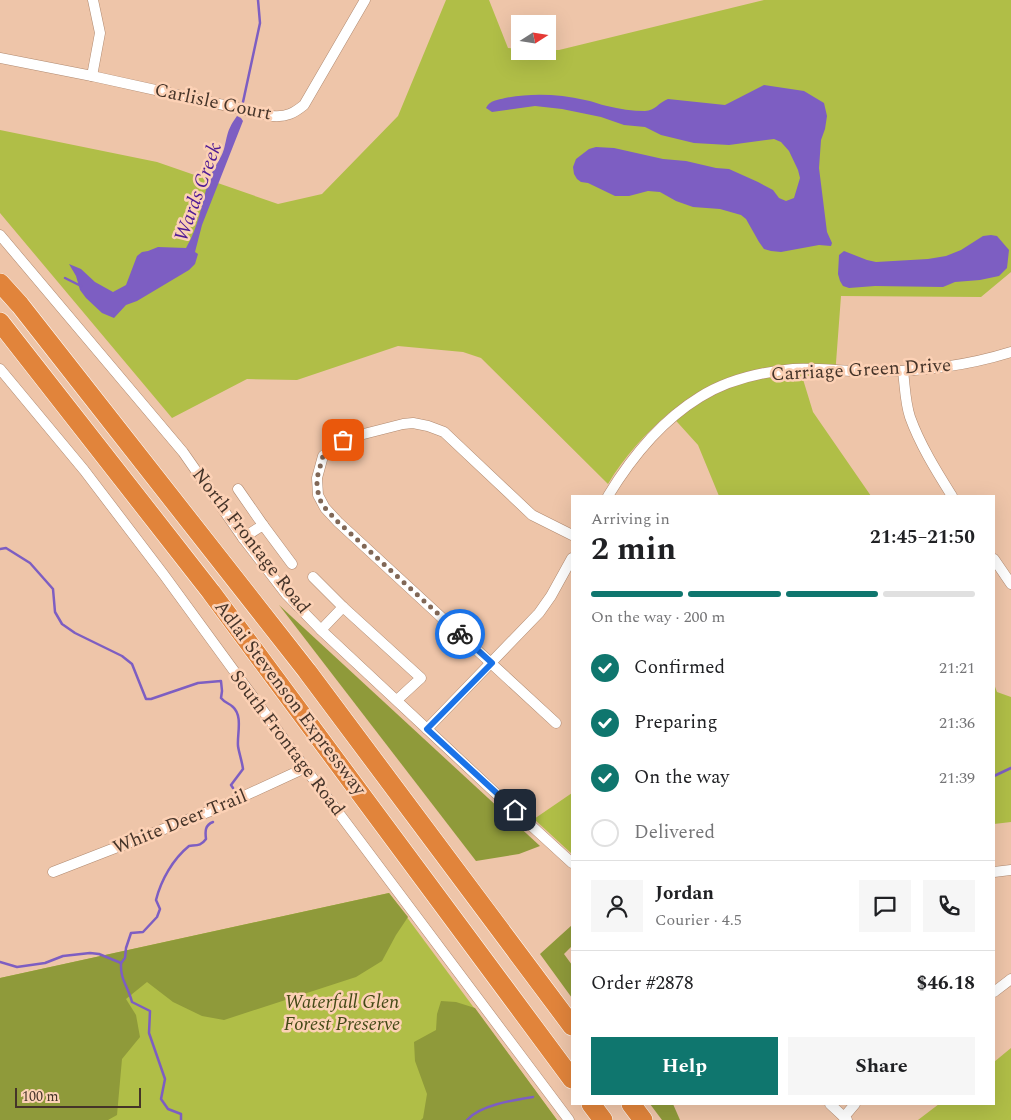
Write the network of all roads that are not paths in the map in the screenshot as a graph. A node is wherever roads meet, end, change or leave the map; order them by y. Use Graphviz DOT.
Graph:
graph roads {
  1 [pos="92,0"];
  2 [pos="365,0"];
  3 [pos="0,58"];
  4 [pos="92,76"];
  5 [pos="0,235"];
  6 [pos="0,283"];
  7 [pos="0,322"];
  8 [pos="1011,352"];
  9 [pos="0,369"];
  10 [pos="903,371"];
  11 [pos="238,490"];
  12 [pos="609,495"];
  13 [pos="951,495"];
  14 [pos="263,525"];
  15 [pos="571,534"];
  16 [pos="243,538"];
  17 [pos="571,560"];
  18 [pos="995,560"];
  19 [pos="292,564"];
  20 [pos="313,577"];
  21 [pos="1011,584"];
  22 [pos="343,607"];
  23 [pos="321,630"];
  24 [pos="492,663"];
  25 [pos="397,700"];
  26 [pos="556,723"];
  27 [pos="427,729"];
  28 [pos="305,768"];
  29 [pos="571,862"];
  30 [pos="1011,870"];
  31 [pos="53,872"];
  32 [pos="995,872"];
  33 [pos="1011,978"];
  34 [pos="995,991"];
  35 [pos="571,1025"];
  36 [pos="571,1078"];
  37 [pos="591,1105"];
  38 [pos="632,1105"];
  39 [pos="831,1105"];
  40 [pos="854,1105"];
  41 [pos="845,1119"];
  42 [pos="569,1120"];
  43 [pos="603,1120"];
  44 [pos="643,1120"];
  1 -- 4 [label="street"];
  2 -- 4 [label="street, Carlisle Court"];
  3 -- 4 [label="street, Carlisle Court"];
  5 -- 16 [label="street, North Frontage Road"];
  6 -- 35 [label="highway, Adlai Stevenson Expressway"];
  7 -- 36 [label="highway, Adlai Stevenson Expressway"];
  8 -- 10 [label="street, Carriage Green Drive"];
  9 -- 28 [label="street, South Frontage Road"];
  10 -- 12 [label="street, Carriage Green Drive"];
  10 -- 13 [label="street"];
  11 -- 14 [label="street"];
  14 -- 16 [label="street"];
  14 -- 19 [label="street"];
  15 -- 24 [label="street"];
  16 -- 23 [label="street, North Frontage Road"];
  17 -- 24 [label="street"];
  18 -- 21 [label="street"];
  20 -- 22 [label="street"];
  22 -- 23 [label="street"];
  22 -- 25 [label="street"];
  23 -- 25 [label="street, North Frontage Road"];
  24 -- 26 [label="street"];
  24 -- 27 [label="street"];
  25 -- 27 [label="street, North Frontage Road"];
  27 -- 29 [label="street, North Frontage Road"];
  28 -- 31 [label="street, White Deer Trail"];
  28 -- 42 [label="street, South Frontage Road"];
  30 -- 32 [label="street"];
  33 -- 34 [label="street"];
  37 -- 43 [label="highway"];
  38 -- 44 [label="highway"];
  39 -- 41 [label="street"];
  40 -- 41 [label="street"];
}
